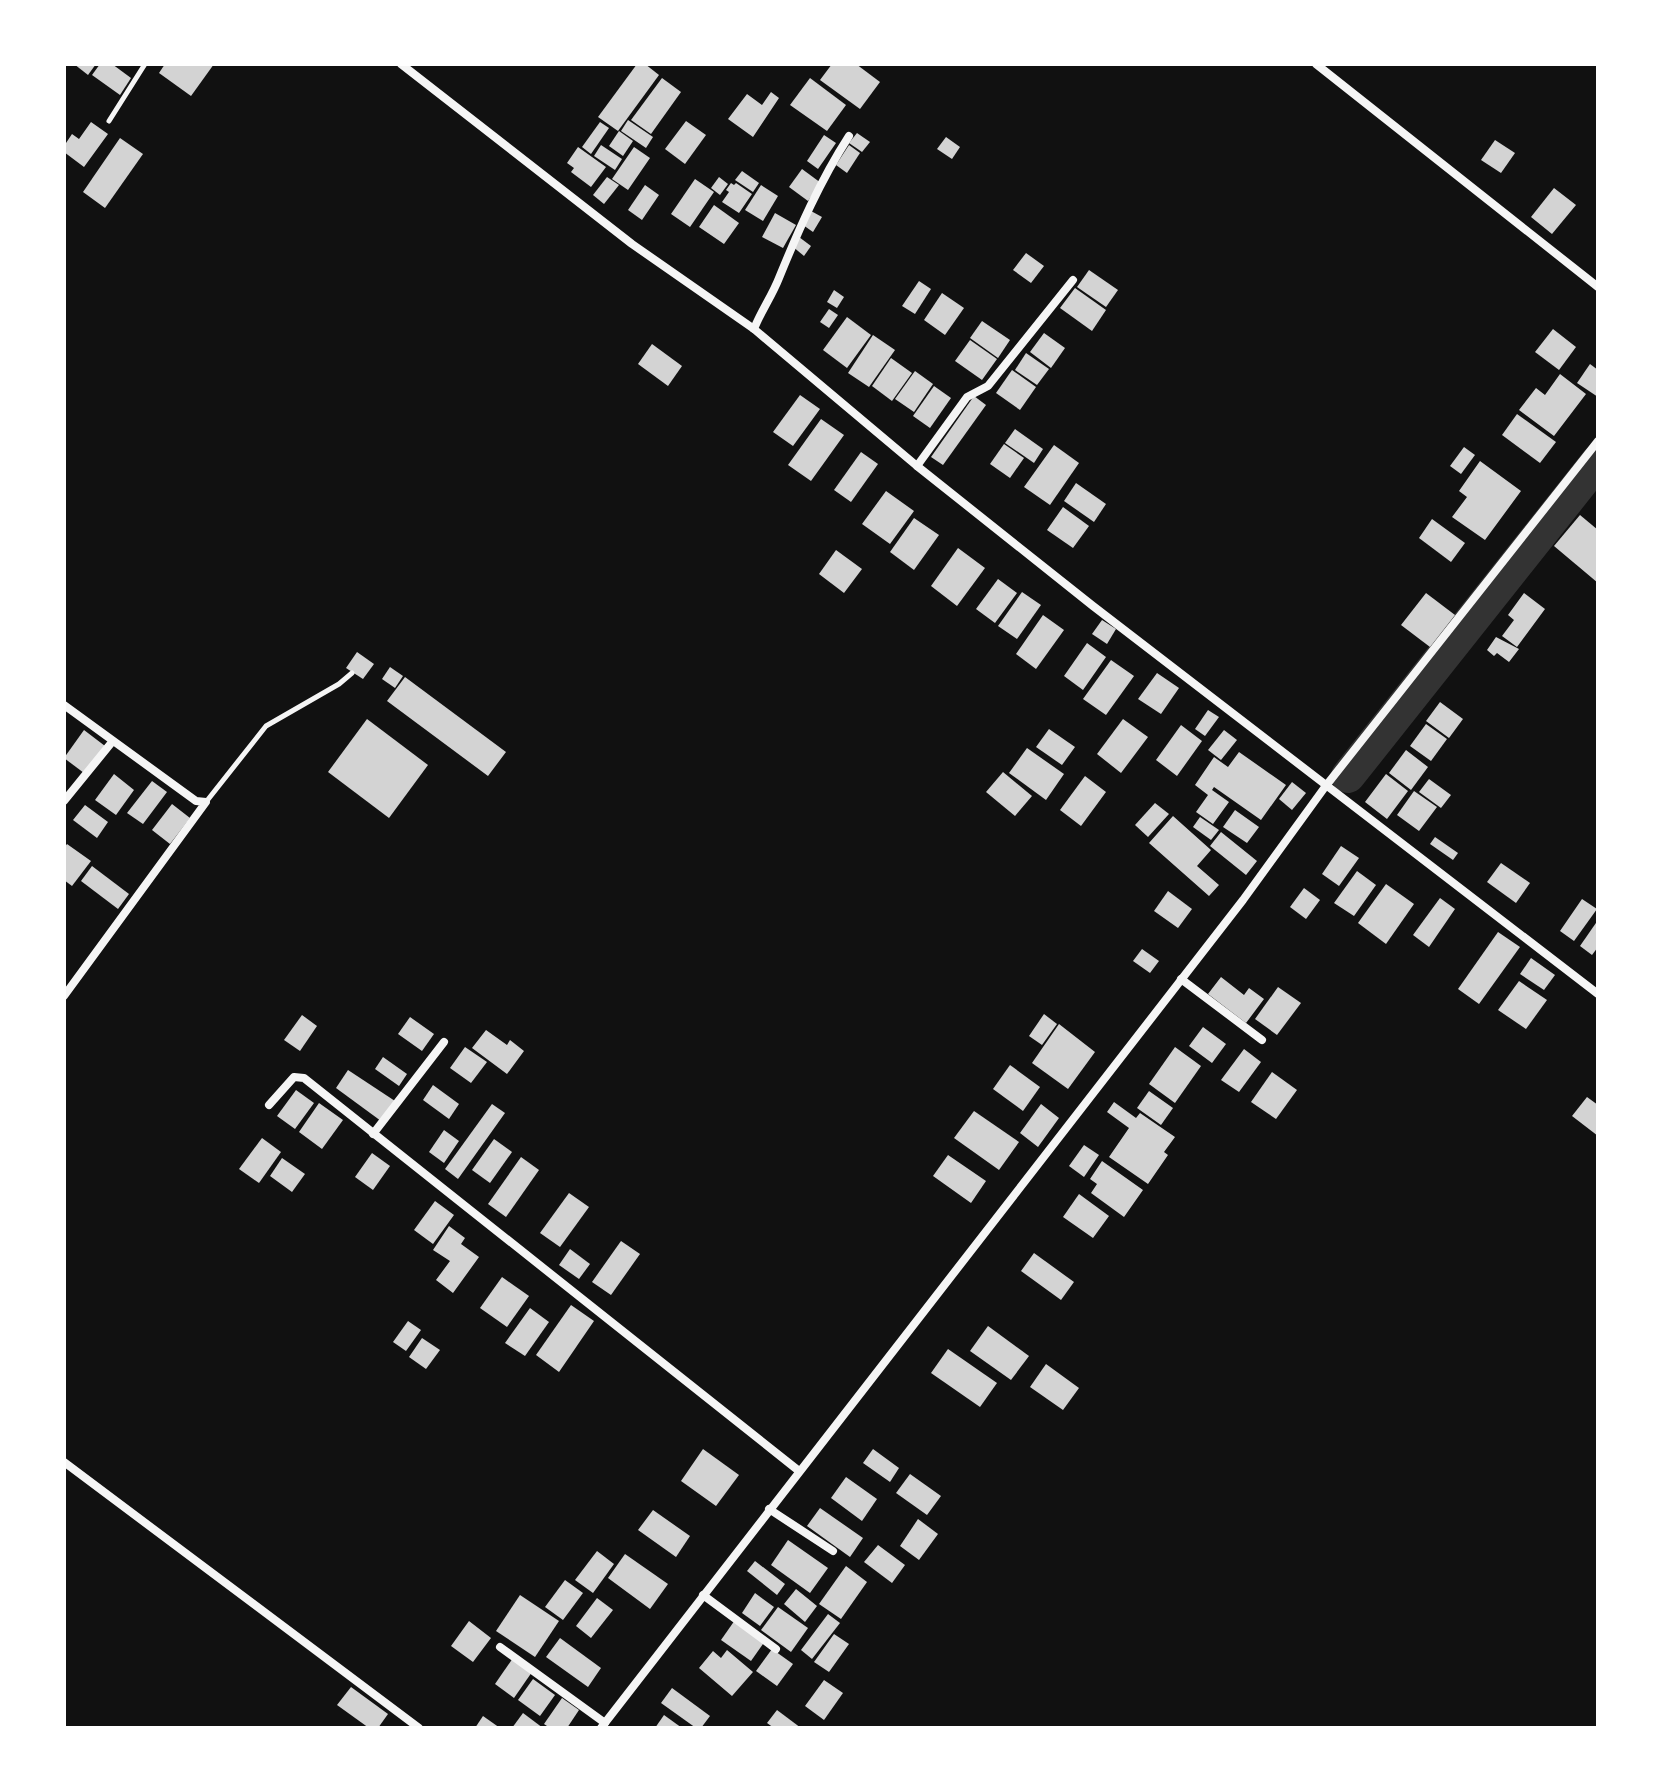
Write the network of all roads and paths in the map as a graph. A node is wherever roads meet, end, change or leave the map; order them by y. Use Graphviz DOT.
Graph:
graph roads {
  1 [pos="145,64"];
  2 [pos="401,64"];
  3 [pos="1316,64"];
  4 [pos="109,121"];
  5 [pos="849,136"];
  6 [pos="1073,280"];
  7 [pos="1598,287"];
  8 [pos="754,329"];
  9 [pos="1598,441"];
  10 [pos="917,466"];
  11 [pos="352,673"];
  12 [pos="64,705"];
  13 [pos="112,742"];
  14 [pos="1325,787"];
  15 [pos="64,801"];
  16 [pos="206,802"];
  17 [pos="1181,979"];
  18 [pos="1598,994"];
  19 [pos="64,996"];
  20 [pos="1262,1040"];
  21 [pos="444,1042"];
  22 [pos="269,1105"];
  23 [pos="373,1134"];
  24 [pos="64,1462"];
  25 [pos="799,1471"];
  26 [pos="769,1509"];
  27 [pos="833,1551"];
  28 [pos="703,1595"];
  29 [pos="500,1647"];
  30 [pos="776,1649"];
  31 [pos="603,1725"];
  32 [pos="419,1728"];
  1 -- 4 [label="lane"];
  2 -- 8 [label="street"];
  3 -- 7 [label="street"];
  5 -- 8 [label="street"];
  6 -- 10 [label="street"];
  8 -- 10 [label="street"];
  9 -- 14 [label="street"];
  10 -- 14 [label="street"];
  11 -- 16 [label="lane"];
  12 -- 13 [label="street"];
  13 -- 15 [label="street"];
  13 -- 16 [label="street"];
  14 -- 17 [label="street"];
  14 -- 18 [label="street"];
  16 -- 19 [label="street"];
  17 -- 20 [label="street"];
  17 -- 25 [label="street"];
  21 -- 23 [label="street"];
  22 -- 23 [label="street"];
  23 -- 25 [label="street"];
  24 -- 32 [label="street"];
  25 -- 26 [label="street"];
  26 -- 27 [label="street"];
  26 -- 28 [label="street"];
  28 -- 30 [label="street"];
  28 -- 31 [label="street"];
  29 -- 31 [label="street"];
}
